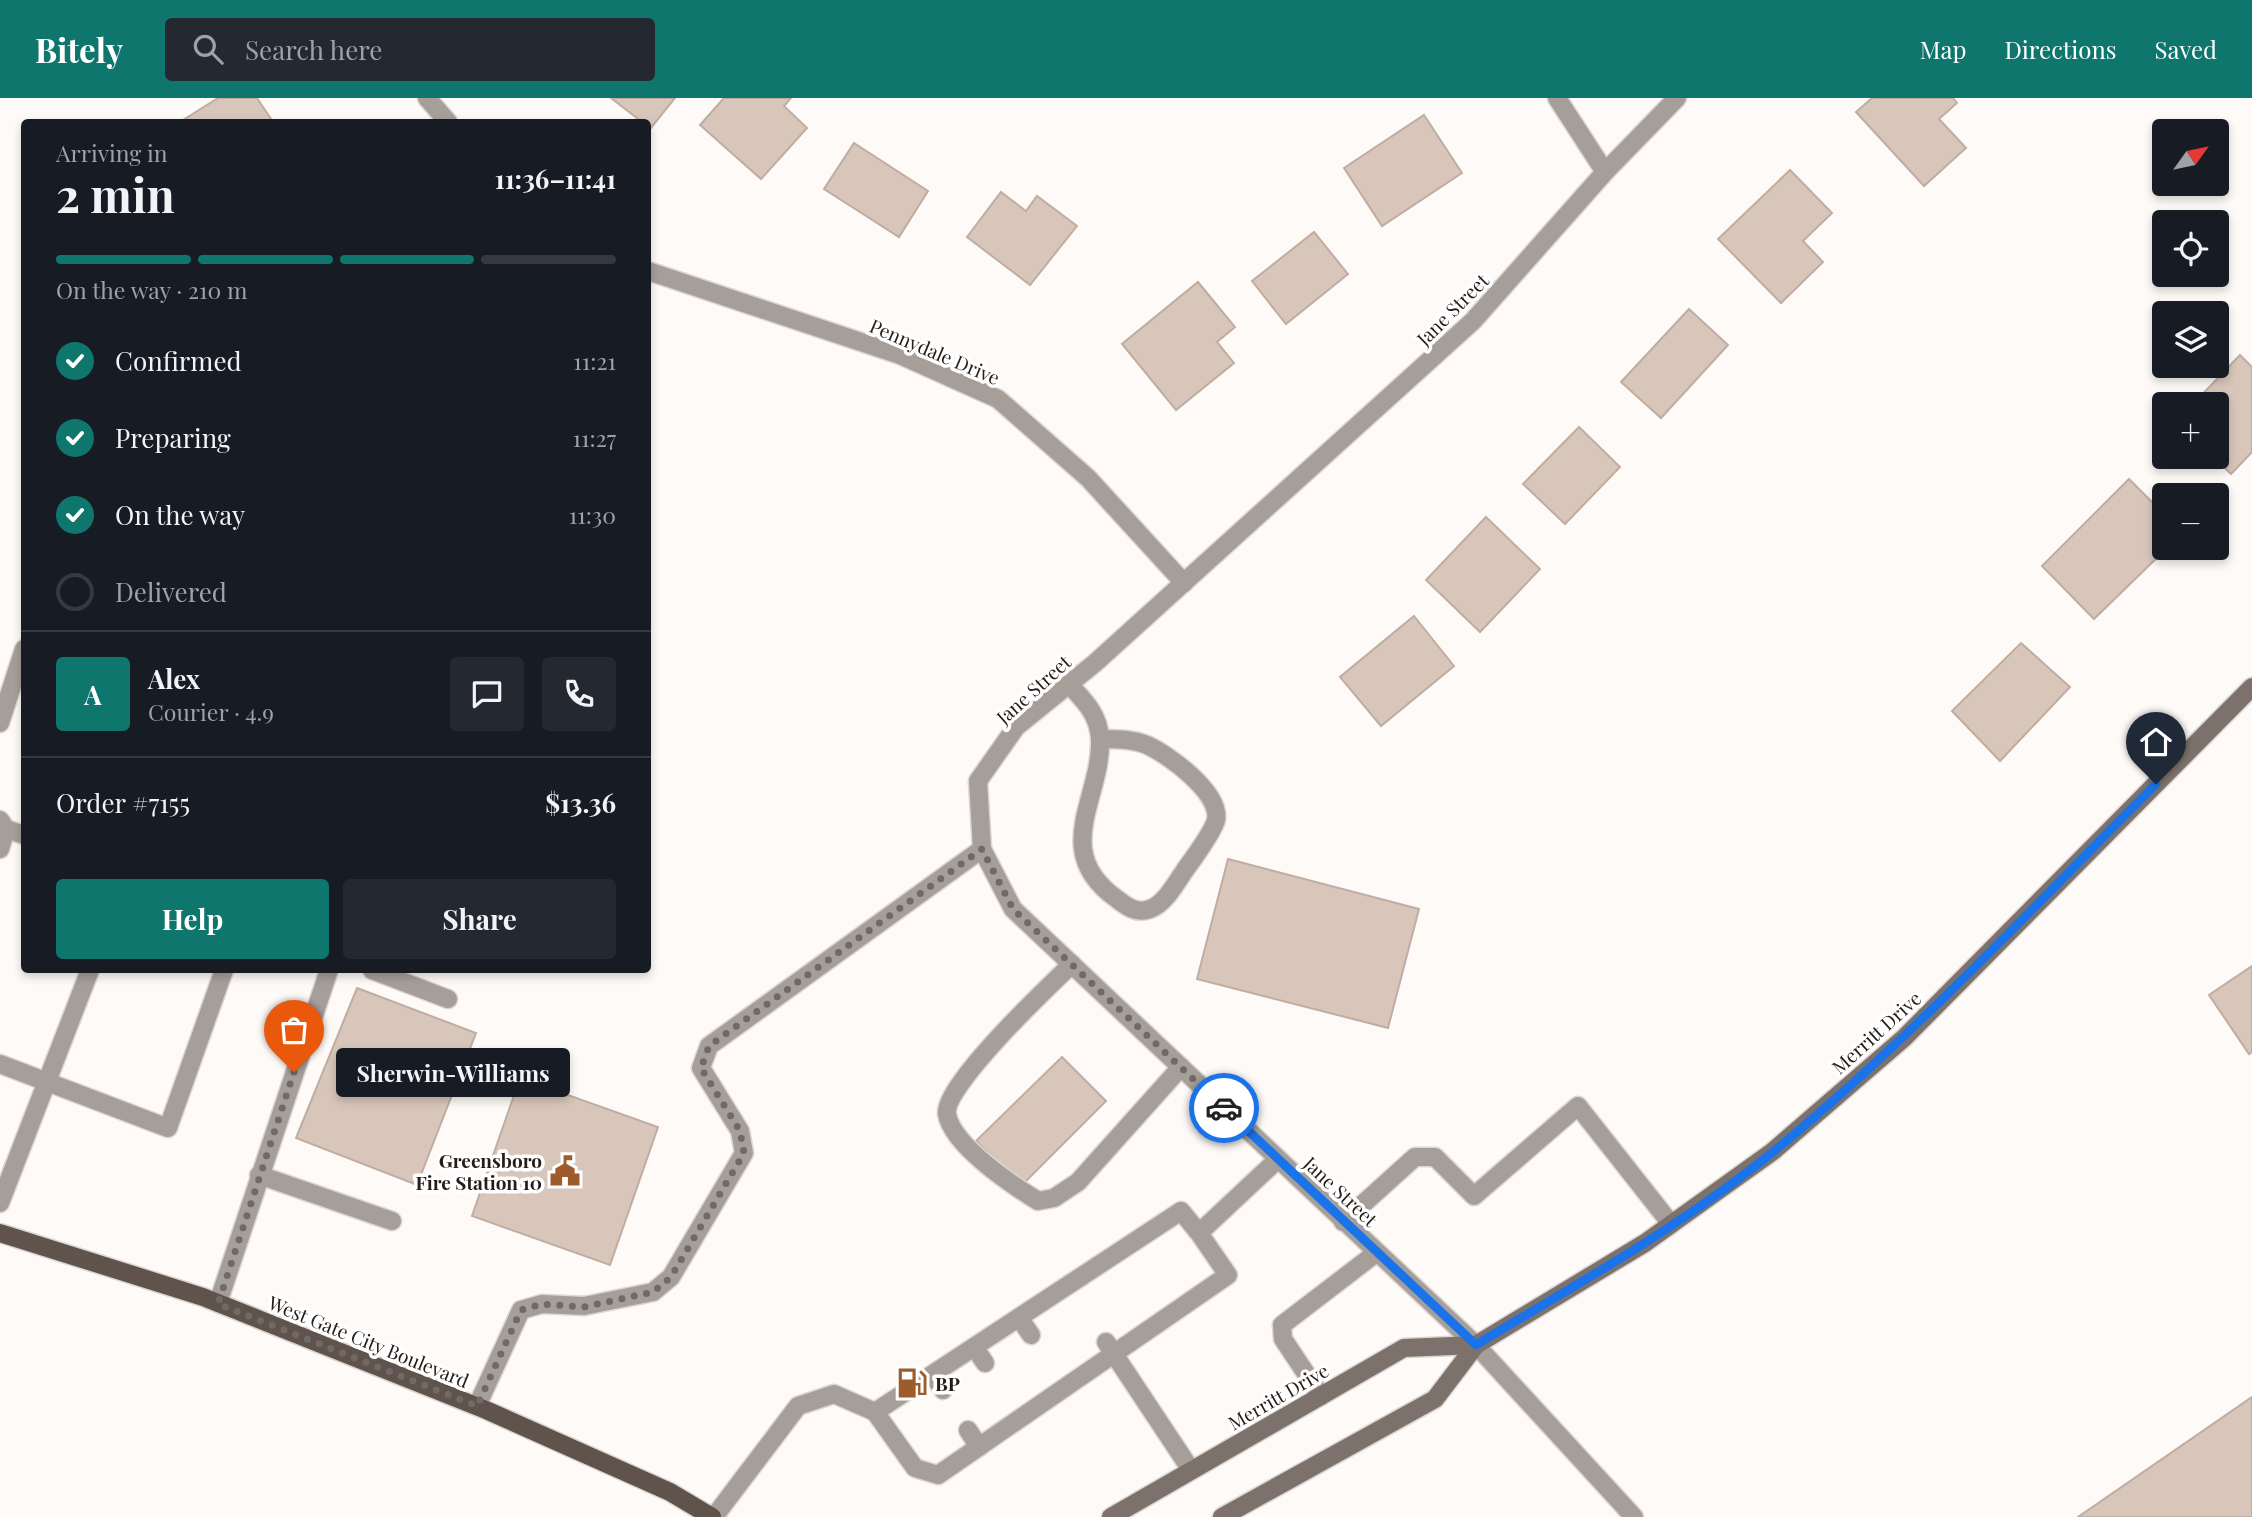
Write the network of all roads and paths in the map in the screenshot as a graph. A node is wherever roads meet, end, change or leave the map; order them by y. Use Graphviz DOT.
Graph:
graph roads {
  1 [pos="427,98"];
  2 [pos="1557,98"];
  3 [pos="1677,98"];
  4 [pos="445,119"];
  5 [pos="1605,172"];
  6 [pos="651,272"];
  7 [pos="1184,583"];
  8 [pos="21,655"];
  9 [pos="1069,684"];
  10 [pos="5,685"];
  11 [pos="2252,687"];
  12 [pos="0,723"];
  13 [pos="1100,739"];
  14 [pos="3,825"];
  15 [pos="21,834"];
  16 [pos="0,849"];
  17 [pos="982,849"];
  18 [pos="1072,964"];
  19 [pos="89,973"];
  20 [pos="223,973"];
  21 [pos="328,973"];
  22 [pos="380,973"];
  23 [pos="449,999"];
  24 [pos="0,1064"];
  25 [pos="1181,1067"];
  26 [pos="47,1082"];
  27 [pos="1277,1160"];
  28 [pos="259,1175"];
  29 [pos="0,1203"];
  30 [pos="392,1221"];
  31 [pos="1343,1222"];
  32 [pos="1671,1224"];
  33 [pos="0,1233"];
  34 [pos="1199,1233"];
  35 [pos="1376,1253"];
  36 [pos="218,1304"];
  37 [pos="1020,1319"];
  38 [pos="1031,1335"];
  39 [pos="1476,1345"];
  40 [pos="975,1348"];
  41 [pos="1110,1348"];
  42 [pos="985,1363"];
  43 [pos="1321,1395"];
  44 [pos="1011,1403"];
  45 [pos="477,1406"];
  46 [pos="876,1412"];
  47 [pos="1021,1418"];
  48 [pos="968,1430"];
  49 [pos="979,1447"];
  50 [pos="1191,1470"];
  51 [pos="713,1517"];
  52 [pos="1111,1517"];
  53 [pos="1222,1517"];
  54 [pos="1634,1517"];
  1 -- 4 [label="street"];
  2 -- 5 [label="street"];
  3 -- 5 [label="street, Jane Street"];
  5 -- 7 [label="street, Jane Street"];
  6 -- 7 [label="street, Pennydale Drive"];
  7 -- 9 [label="street, Jane Street"];
  8 -- 10 [label="street"];
  9 -- 13 [label="street"];
  9 -- 17 [label="street, Jane Street"];
  10 -- 12 [label="street"];
  11 -- 32 [label="main road, Merritt Drive"];
  13 -- 13 [label="street"];
  14 -- 15 [label="street"];
  14 -- 16 [label="street"];
  17 -- 18 [label="street, Jane Street"];
  17 -- 45 [label="street"];
  18 -- 25 [label="street, Jane Street"];
  18 -- 25 [label="street"];
  19 -- 26 [label="street"];
  20 -- 26 [label="street"];
  21 -- 28 [label="street"];
  22 -- 23 [label="street"];
  24 -- 26 [label="street"];
  25 -- 27 [label="street, Jane Street"];
  26 -- 29 [label="street"];
  27 -- 31 [label="street, Jane Street"];
  27 -- 34 [label="street"];
  28 -- 30 [label="street"];
  28 -- 36 [label="street"];
  31 -- 32 [label="street"];
  31 -- 35 [label="street, Jane Street"];
  32 -- 39 [label="main road, Merritt Drive"];
  33 -- 36 [label="main road, West Gate City Boulevard"];
  34 -- 37 [label="street"];
  34 -- 41 [label="street"];
  35 -- 39 [label="street, Jane Street"];
  35 -- 43 [label="street"];
  36 -- 45 [label="main road, West Gate City Boulevard"];
  37 -- 38 [label="street"];
  37 -- 40 [label="street"];
  39 -- 43 [label="main road, Merritt Drive"];
  39 -- 53 [label="main road, Merritt Drive"];
  39 -- 54 [label="street, Jane Street"];
  40 -- 42 [label="street"];
  40 -- 46 [label="street"];
  41 -- 47 [label="street"];
  41 -- 50 [label="street"];
  43 -- 50 [label="main road, Merritt Drive"];
  44 -- 47 [label="street"];
  45 -- 51 [label="main road, West Gate City Boulevard"];
  46 -- 49 [label="street"];
  46 -- 51 [label="street"];
  47 -- 49 [label="street"];
  48 -- 49 [label="street"];
  50 -- 52 [label="main road, Merritt Drive"];
}
